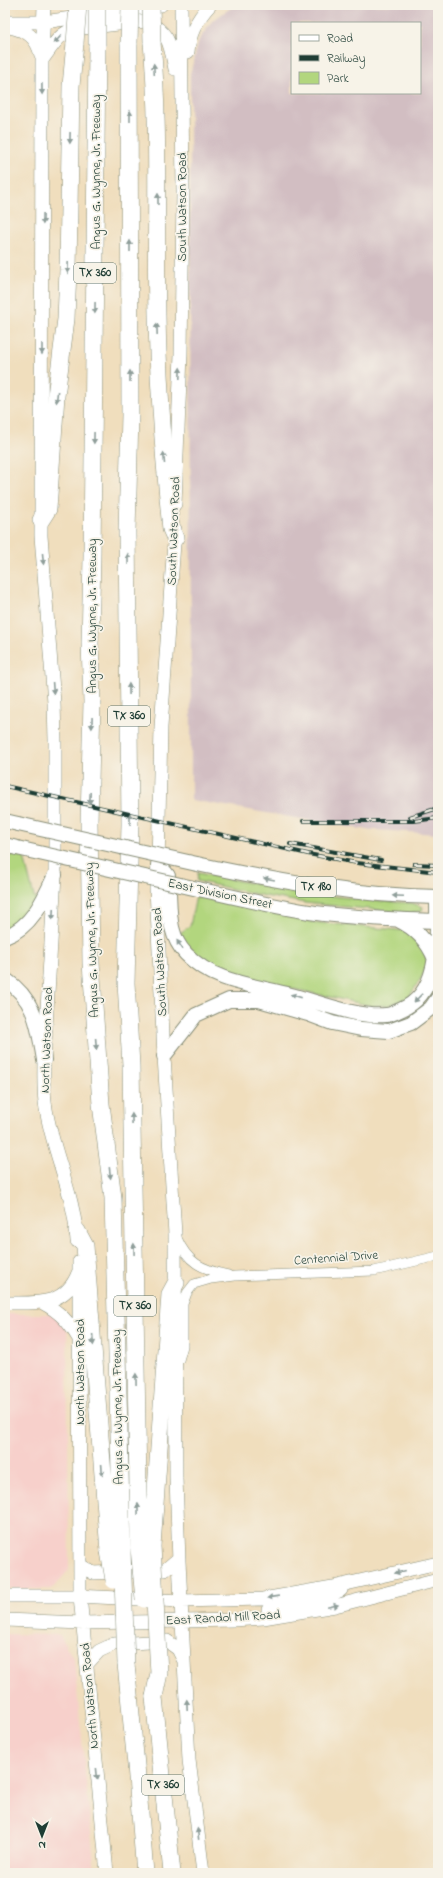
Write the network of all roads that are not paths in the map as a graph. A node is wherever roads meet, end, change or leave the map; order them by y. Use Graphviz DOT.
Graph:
graph roads {
  1 [pos="44,5"];
  2 [pos="78,5"];
  3 [pos="98,5"];
  4 [pos="130,5"];
  5 [pos="151,5"];
  6 [pos="161,5"];
  7 [pos="181,5"];
  8 [pos="210,5"];
  9 [pos="5,22"];
  10 [pos="44,22"];
  11 [pos="5,26"];
  12 [pos="42,61"];
  13 [pos="181,81"];
  14 [pos="41,520"];
  15 [pos="175,538"];
  16 [pos="12,822"];
  17 [pos="11,846"];
  18 [pos="158,865"];
  19 [pos="55,875"];
  20 [pos="437,897"];
  21 [pos="398,920"];
  22 [pos="437,921"];
  23 [pos="5,937"];
  24 [pos="434,959"];
  25 [pos="5,979"];
  26 [pos="438,998"];
  27 [pos="164,1056"];
  28 [pos="44,1060"];
  29 [pos="77,1231"];
  30 [pos="175,1234"];
  31 [pos="438,1256"];
  32 [pos="79,1270"];
  33 [pos="235,1276"];
  34 [pos="176,1283"];
  35 [pos="5,1303"];
  36 [pos="43,1303"];
  37 [pos="79,1340"];
  38 [pos="177,1366"];
  39 [pos="145,1547"];
  40 [pos="115,1551"];
  41 [pos="179,1558"];
  42 [pos="438,1563"];
  43 [pos="80,1565"];
  44 [pos="438,1580"];
  45 [pos="353,1583"];
  46 [pos="5,1596"];
  47 [pos="47,1596"];
  48 [pos="80,1596"];
  49 [pos="181,1601"];
  50 [pos="263,1618"];
  51 [pos="5,1620"];
  52 [pos="57,1622"];
  53 [pos="183,1622"];
  54 [pos="83,1623"];
  55 [pos="86,1645"];
  56 [pos="185,1662"];
  57 [pos="87,1664"];
  58 [pos="107,1873"];
  59 [pos="145,1873"];
  60 [pos="172,1873"];
  61 [pos="203,1873"];
  1 -- 10 [label="main road"];
  2 -- 14 [label="highway, one-way, bridge"];
  3 -- 40 [label="highway, Angus G. Wynne, Jr. Freeway / TX 360, one-way, bridge"];
  39 -- 4 [label="highway, Angus G. Wynne, Jr. Freeway / TX 360, one-way, bridge"];
  15 -- 5 [label="highway, one-way, bridge"];
  6 -- 10 [label="main road"];
  7 -- 13 [label="main road, South Watson Road"];
  8 -- 13 [label="main road"];
  9 -- 10 [label="main road"];
  10 -- 12 [label="main road"];
  11 -- 12 [label="main road"];
  13 -- 12 [label="main road, one-way"];
  12 -- 14 [label="main road, one-way"];
  15 -- 13 [label="main road, South Watson Road, one-way"];
  14 -- 19 [label="main road, one-way"];
  15 -- 18 [label="main road, South Watson Road"];
  20 -- 16 [label="main road, East Division Street / TX 180, one-way, bridge"];
  17 -- 21 [label="main road, East Division Street / TX 180, bridge"];
  24 -- 18 [label="main road, one-way"];
  18 -- 27 [label="main road, South Watson Road"];
  19 -- 23 [label="main road"];
  19 -- 28 [label="main road, North Watson Road, one-way"];
  20 -- 22 [label="main road"];
  21 -- 22 [label="main road, East Division Street / TX 180"];
  21 -- 24 [label="main road"];
  22 -- 24 [label="main road"];
  25 -- 28 [label="main road"];
  26 -- 27 [label="main road"];
  27 -- 30 [label="main road"];
  28 -- 29 [label="main road, North Watson Road"];
  29 -- 32 [label="main road, North Watson Road"];
  29 -- 40 [label="highway, one-way"];
  30 -- 33 [label="street, Centennial Drive"];
  30 -- 34 [label="main road"];
  31 -- 33 [label="street, Centennial Drive"];
  32 -- 36 [label="main road"];
  32 -- 37 [label="main road, North Watson Road"];
  33 -- 38 [label="street, Centennial Drive"];
  34 -- 38 [label="main road"];
  34 -- 39 [label="highway"];
  35 -- 36 [label="main road"];
  36 -- 37 [label="main road"];
  37 -- 43 [label="main road, North Watson Road"];
  38 -- 41 [label="main road"];
  39 -- 60 [label="highway, TX 360, bridge"];
  40 -- 59 [label="highway, Angus G. Wynne, Jr. Freeway / TX 360, bridge"];
  41 -- 43 [label="main road"];
  41 -- 49 [label="main road"];
  42 -- 45 [label="main road, East Randol Mill Road, one-way"];
  43 -- 47 [label="main road"];
  43 -- 48 [label="main road, North Watson Road"];
  50 -- 44 [label="main road, East Randol Mill Road, one-way"];
  45 -- 49 [label="main road, East Randol Mill Road, one-way"];
  45 -- 50 [label="main road"];
  46 -- 47 [label="main road, East Randol Mill Road"];
  47 -- 48 [label="main road, East Randol Mill Road"];
  48 -- 49 [label="main road, East Randol Mill Road"];
  48 -- 54 [label="main road, North Watson Road"];
  49 -- 53 [label="main road"];
  50 -- 53 [label="main road, East Randol Mill Road"];
  51 -- 52 [label="main road, East Randol Mill Road"];
  52 -- 54 [label="main road, East Randol Mill Road"];
  52 -- 55 [label="main road"];
  53 -- 54 [label="main road, East Randol Mill Road"];
  53 -- 56 [label="main road"];
  54 -- 55 [label="main road, North Watson Road"];
  55 -- 57 [label="main road, North Watson Road"];
  56 -- 57 [label="main road"];
  61 -- 56 [label="main road, one-way"];
  57 -- 58 [label="main road, North Watson Road, one-way"];
}
